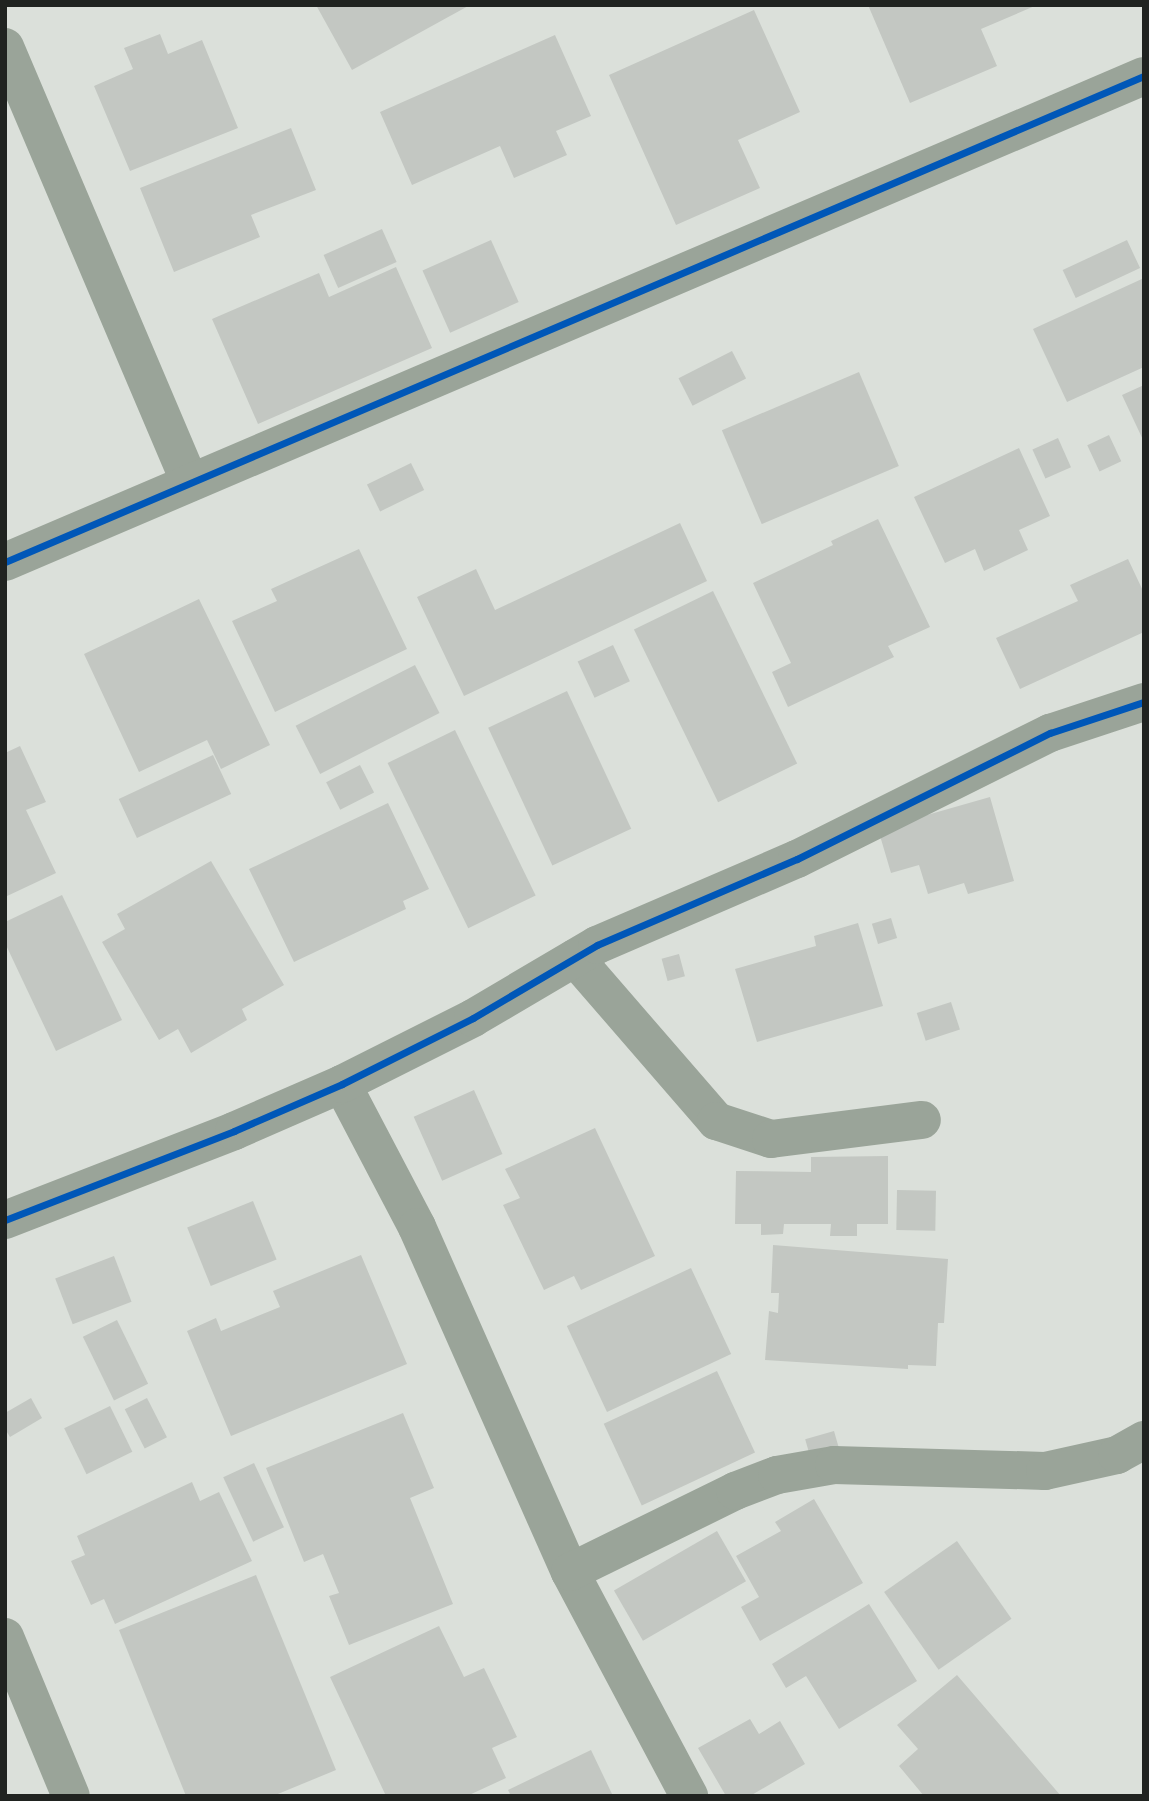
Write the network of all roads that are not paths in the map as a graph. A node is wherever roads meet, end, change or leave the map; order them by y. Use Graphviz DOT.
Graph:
graph roads {
  1 [pos="5,47"];
  2 [pos="1144,76"];
  3 [pos="190,482"];
  4 [pos="5,562"];
  5 [pos="1144,702"];
  6 [pos="575,958"];
  7 [pos="342,1084"];
  8 [pos="922,1121"];
  9 [pos="5,1220"];
  10 [pos="1144,1440"];
  11 [pos="570,1572"];
  12 [pos="5,1637"];
  13 [pos="71,1796"];
  14 [pos="689,1796"];
  1 -- 3 [label="street"];
  2 -- 3 [label="street"];
  3 -- 4 [label="street"];
  5 -- 6 [label="street"];
  6 -- 7 [label="street"];
  6 -- 8 [label="street"];
  7 -- 9 [label="street"];
  7 -- 11 [label="street"];
  10 -- 11 [label="street"];
  11 -- 14 [label="street"];
  12 -- 13 [label="street"];
}
